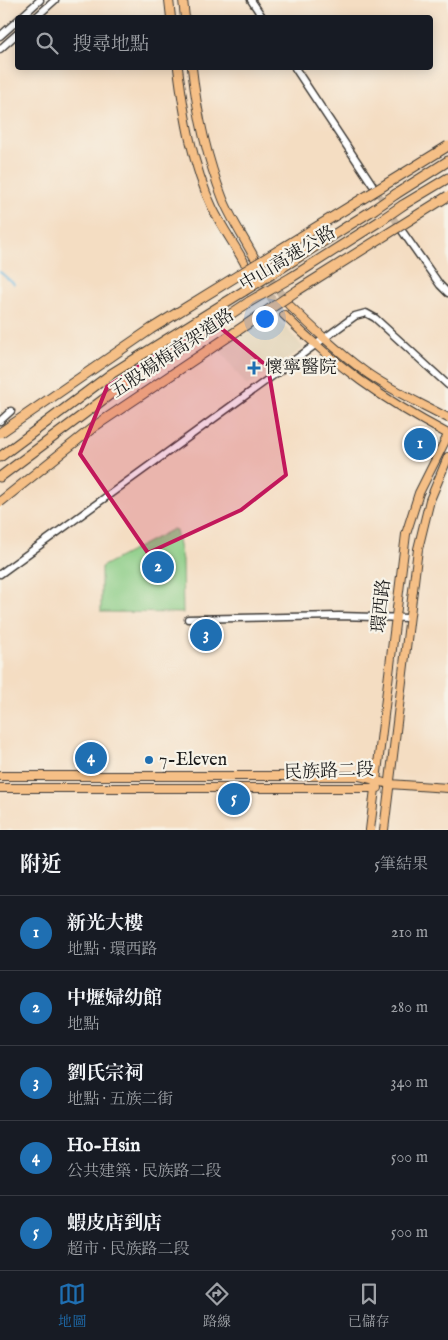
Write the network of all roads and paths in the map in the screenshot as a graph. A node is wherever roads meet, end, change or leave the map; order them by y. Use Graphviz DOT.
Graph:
graph roads {
  1 [pos="40,0"];
  2 [pos="55,0"];
  3 [pos="169,0"];
  4 [pos="183,0"];
  5 [pos="251,0"];
  6 [pos="23,15"];
  7 [pos="38,15"];
  8 [pos="171,15"];
  9 [pos="185,15"];
  10 [pos="261,15"];
  11 [pos="15,23"];
  12 [pos="0,36"];
  13 [pos="15,36"];
  14 [pos="0,49"];
  15 [pos="178,70"];
  16 [pos="192,70"];
  17 [pos="296,70"];
  18 [pos="448,146"];
  19 [pos="448,161"];
  20 [pos="448,178"];
  21 [pos="372,184"];
  22 [pos="448,196"];
  23 [pos="400,228"];
  24 [pos="254,257"];
  25 [pos="244,262"];
  26 [pos="448,293"];
  27 [pos="289,305"];
  28 [pos="284,314"];
  29 [pos="324,338"];
  30 [pos="316,346"];
  31 [pos="448,385"];
  32 [pos="11,411"];
  33 [pos="448,418"];
  34 [pos="0,421"];
  35 [pos="0,433"];
  36 [pos="448,434"];
  37 [pos="0,457"];
  38 [pos="448,457"];
  39 [pos="0,477"];
  40 [pos="0,502"];
  41 [pos="0,574"];
  42 [pos="396,616"];
  43 [pos="409,618"];
  44 [pos="188,619"];
  45 [pos="0,776"];
  46 [pos="376,780"];
  47 [pos="389,784"];
  48 [pos="0,788"];
  49 [pos="448,788"];
  50 [pos="374,789"];
  51 [pos="370,830"];
  52 [pos="384,830"];
  1 -- 6 [label="street"];
  2 -- 7 [label="street"];
  3 -- 8 [label="main road"];
  4 -- 9 [label="main road"];
  5 -- 10 [label="street"];
  11 -- 12 [label="street"];
  13 -- 14 [label="street"];
  15 -- 25 [label="main road"];
  16 -- 24 [label="main road"];
  17 -- 21 [label="street"];
  18 -- 35 [label="highway, 五股楊梅高架道路, bridge"];
  19 -- 37 [label="highway, 中山高速公路, bridge"];
  20 -- 39 [label="highway, 中山高速公路, bridge"];
  22 -- 40 [label="highway, 五股楊梅高架道路, bridge"];
  23 -- 26 [label="street"];
  27 -- 29 [label="main road"];
  28 -- 30 [label="main road"];
  29 -- 30 [label="street"];
  29 -- 31 [label="street"];
  29 -- 33 [label="main road"];
  30 -- 36 [label="main road"];
  30 -- 41 [label="street"];
  32 -- 34 [label="street"];
  36 -- 42 [label="main road, 環西路"];
  38 -- 43 [label="main road, 環西路"];
  42 -- 43 [label="street"];
  42 -- 44 [label="street"];
  42 -- 46 [label="main road, 環西路"];
  43 -- 47 [label="main road, 環西路"];
  45 -- 46 [label="main road, 民族路二段"];
  46 -- 47 [label="main road, 民族路二段"];
  46 -- 50 [label="main road, 環西路"];
  47 -- 49 [label="main road"];
  47 -- 50 [label="main road, 民族路二段"];
  47 -- 52 [label="main road, 環西路"];
  48 -- 50 [label="main road, 民族路二段"];
  50 -- 51 [label="main road, 環西路"];
}
